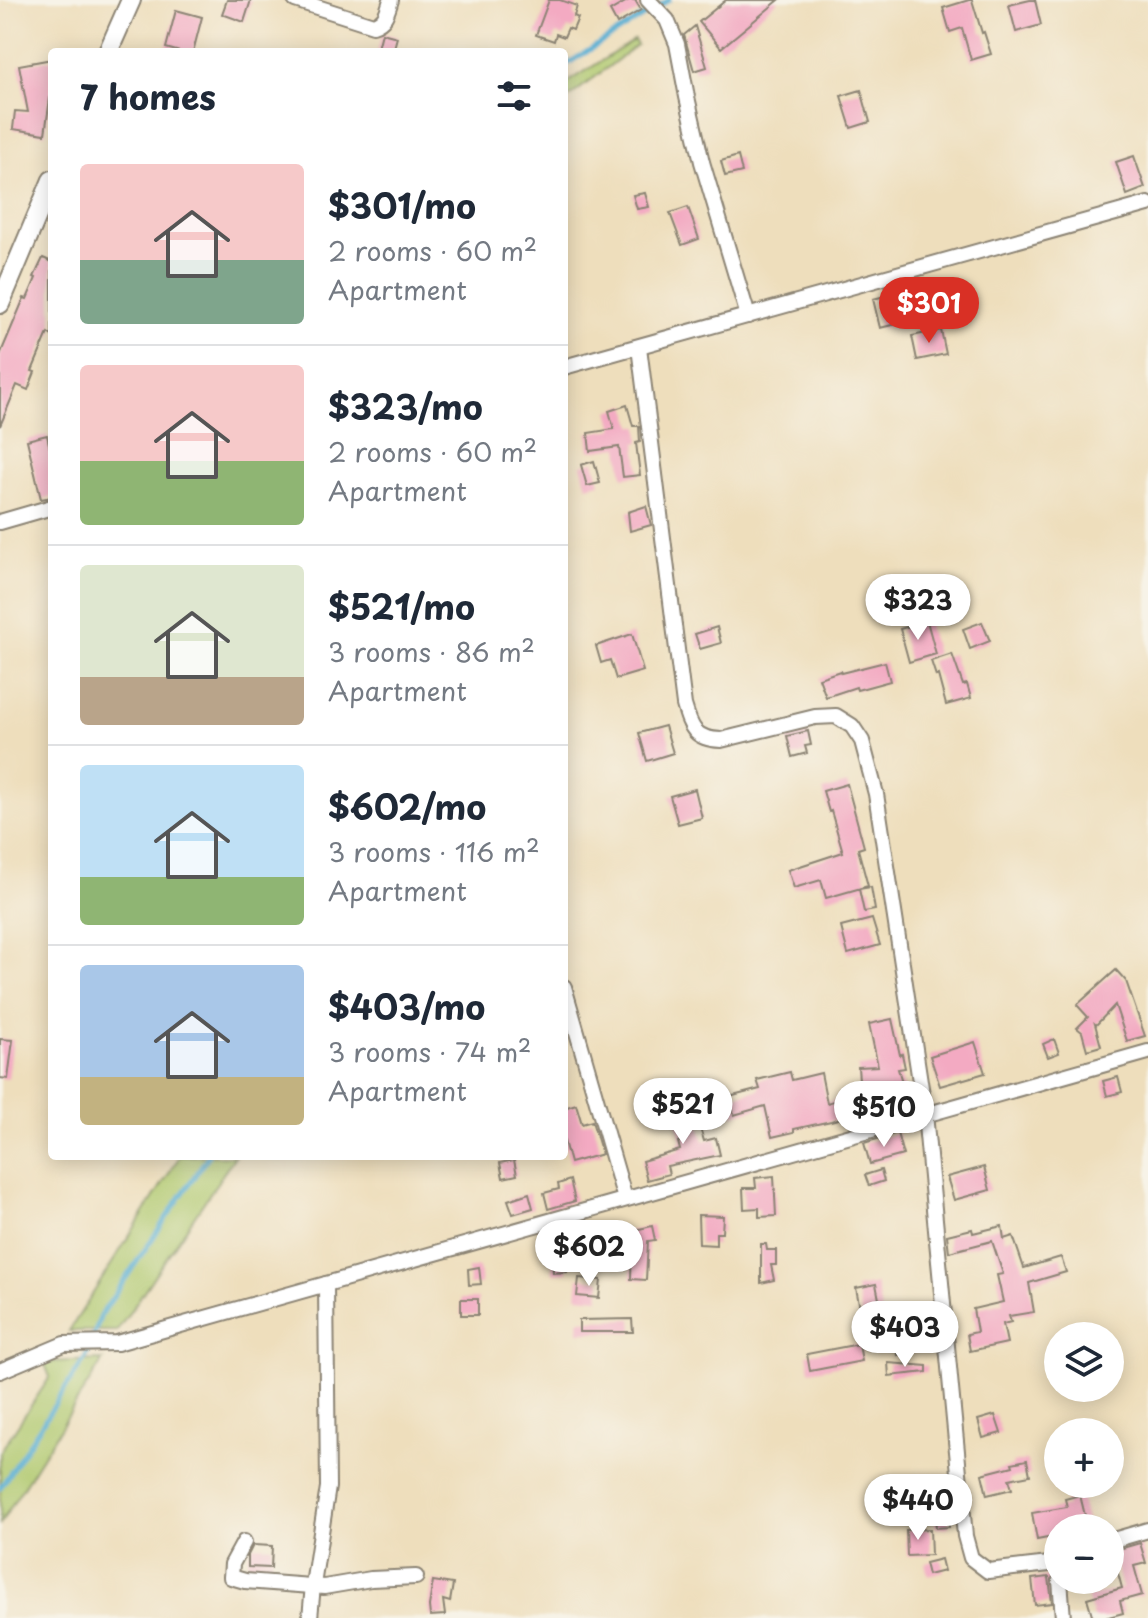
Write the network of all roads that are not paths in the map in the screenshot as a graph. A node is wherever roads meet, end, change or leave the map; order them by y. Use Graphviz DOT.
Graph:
graph roads {
  1 [pos="131,0"];
  2 [pos="295,0"];
  3 [pos="391,0"];
  4 [pos="648,0"];
  5 [pos="110,48"];
  6 [pos="1148,204"];
  7 [pos="47,208"];
  8 [pos="2,294"];
  9 [pos="748,316"];
  10 [pos="639,347"];
  11 [pos="568,366"];
  12 [pos="48,508"];
  13 [pos="0,522"];
  14 [pos="568,1001"];
  15 [pos="1148,1052"];
  16 [pos="925,1114"];
  17 [pos="625,1199"];
  18 [pos="326,1284"];
  19 [pos="0,1371"];
  20 [pos="1148,1530"];
  21 [pos="1124,1537"];
  22 [pos="244,1542"];
  23 [pos="1044,1565"];
  24 [pos="416,1577"];
  25 [pos="313,1585"];
  26 [pos="1061,1594"];
  27 [pos="310,1618"];
  28 [pos="1063,1618"];
  1 -- 5 [label="main road"];
  2 -- 3 [label="street"];
  4 -- 9 [label="street"];
  6 -- 9 [label="street"];
  7 -- 8 [label="main road"];
  9 -- 10 [label="street"];
  10 -- 11 [label="street"];
  10 -- 16 [label="street"];
  12 -- 13 [label="street"];
  14 -- 17 [label="street"];
  15 -- 16 [label="street"];
  16 -- 17 [label="street"];
  16 -- 23 [label="street"];
  17 -- 18 [label="street"];
  18 -- 19 [label="street"];
  18 -- 25 [label="street"];
  20 -- 21 [label="street"];
  22 -- 25 [label="street"];
  24 -- 25 [label="street"];
  25 -- 27 [label="street"];
  26 -- 28 [label="street"];
}
